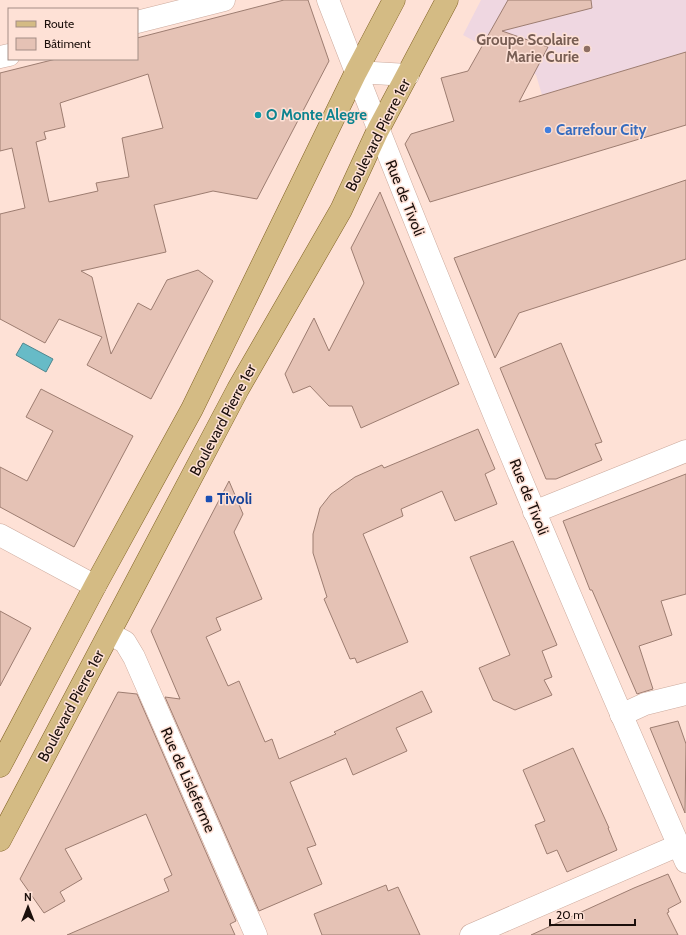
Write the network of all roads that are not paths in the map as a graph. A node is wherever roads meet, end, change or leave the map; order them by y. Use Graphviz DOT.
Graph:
graph roads {
  1 [pos="224,0"];
  2 [pos="328,0"];
  3 [pos="394,0"];
  4 [pos="446,0"];
  5 [pos="138,22"];
  6 [pos="356,72"];
  7 [pos="408,75"];
  8 [pos="378,130"];
  9 [pos="686,451"];
  10 [pos="534,512"];
  11 [pos="0,535"];
  12 [pos="95,586"];
  13 [pos="110,634"];
  14 [pos="686,694"];
  15 [pos="621,715"];
  16 [pos="0,766"];
  17 [pos="0,840"];
  18 [pos="682,853"];
  19 [pos="256,935"];
  20 [pos="471,935"];
  1 -- 5 [label="street"];
  2 -- 6 [label="street, Rue de Tivoli"];
  3 -- 6 [label="main road"];
  4 -- 7 [label="main road, Boulevard Pierre 1er"];
  6 -- 7 [label="street"];
  6 -- 8 [label="street, Rue de Tivoli"];
  6 -- 12 [label="main road"];
  7 -- 8 [label="main road, Boulevard Pierre 1er"];
  8 -- 10 [label="street, Rue de Tivoli"];
  8 -- 13 [label="main road, Boulevard Pierre 1er"];
  9 -- 10 [label="street"];
  10 -- 15 [label="street, Rue de Tivoli"];
  11 -- 12 [label="street"];
  12 -- 16 [label="main road"];
  13 -- 17 [label="main road, Boulevard Pierre 1er"];
  13 -- 19 [label="street, Rue de Lisleferme"];
  14 -- 15 [label="street"];
  15 -- 18 [label="street, Rue de Tivoli"];
  18 -- 20 [label="street"];
}
